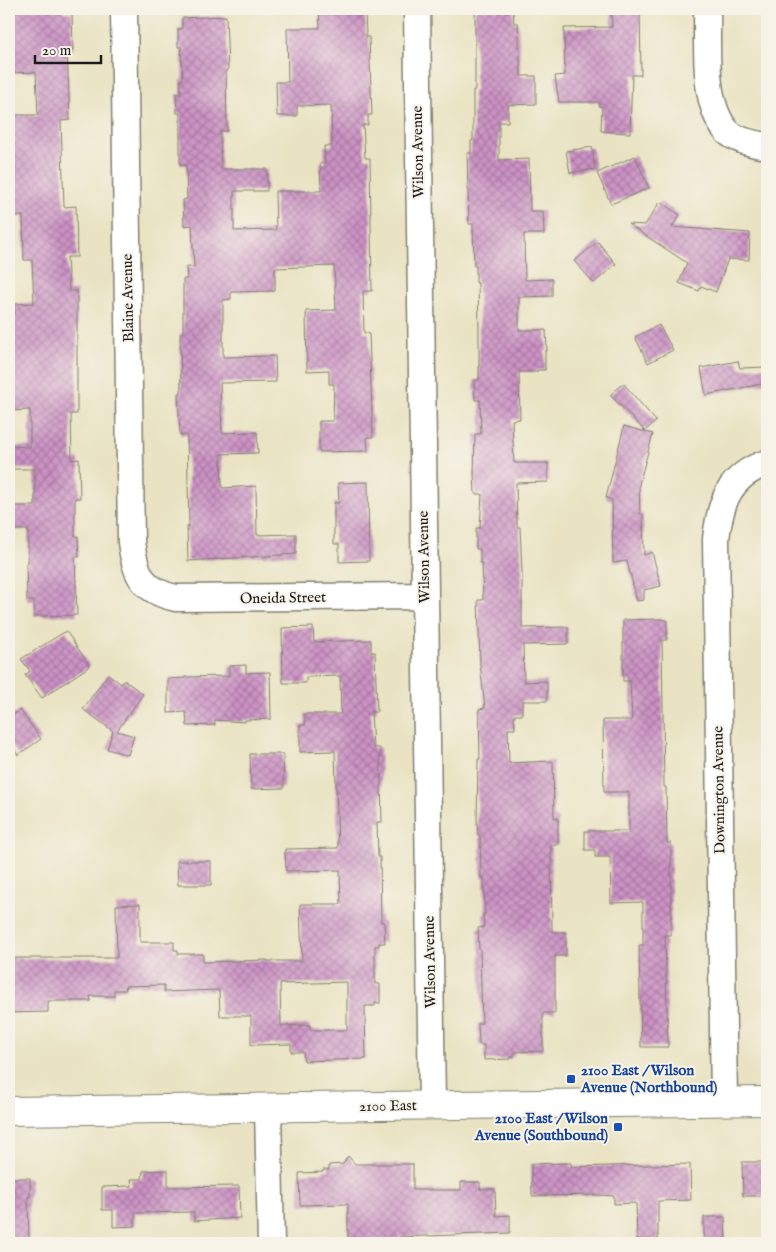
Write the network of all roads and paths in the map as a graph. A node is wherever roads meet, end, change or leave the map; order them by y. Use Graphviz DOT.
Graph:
graph roads {
  1 [pos="124,9"];
  2 [pos="416,9"];
  3 [pos="707,9"];
  4 [pos="767,146"];
  5 [pos="767,464"];
  6 [pos="145,584"];
  7 [pos="424,596"];
  8 [pos="724,1101"];
  9 [pos="767,1101"];
  10 [pos="432,1105"];
  11 [pos="268,1108"];
  12 [pos="9,1111"];
  13 [pos="271,1243"];
  1 -- 6 [label="street, Blaine Avenue"];
  2 -- 7 [label="street, Wilson Avenue"];
  3 -- 4 [label="street"];
  5 -- 8 [label="street, Downington Avenue"];
  6 -- 7 [label="street, Oneida Street"];
  7 -- 10 [label="street, Wilson Avenue"];
  8 -- 9 [label="street, 2100 East"];
  8 -- 10 [label="street, 2100 East"];
  10 -- 11 [label="street, 2100 East"];
  11 -- 12 [label="street, 2100 East"];
  11 -- 13 [label="street"];
}
